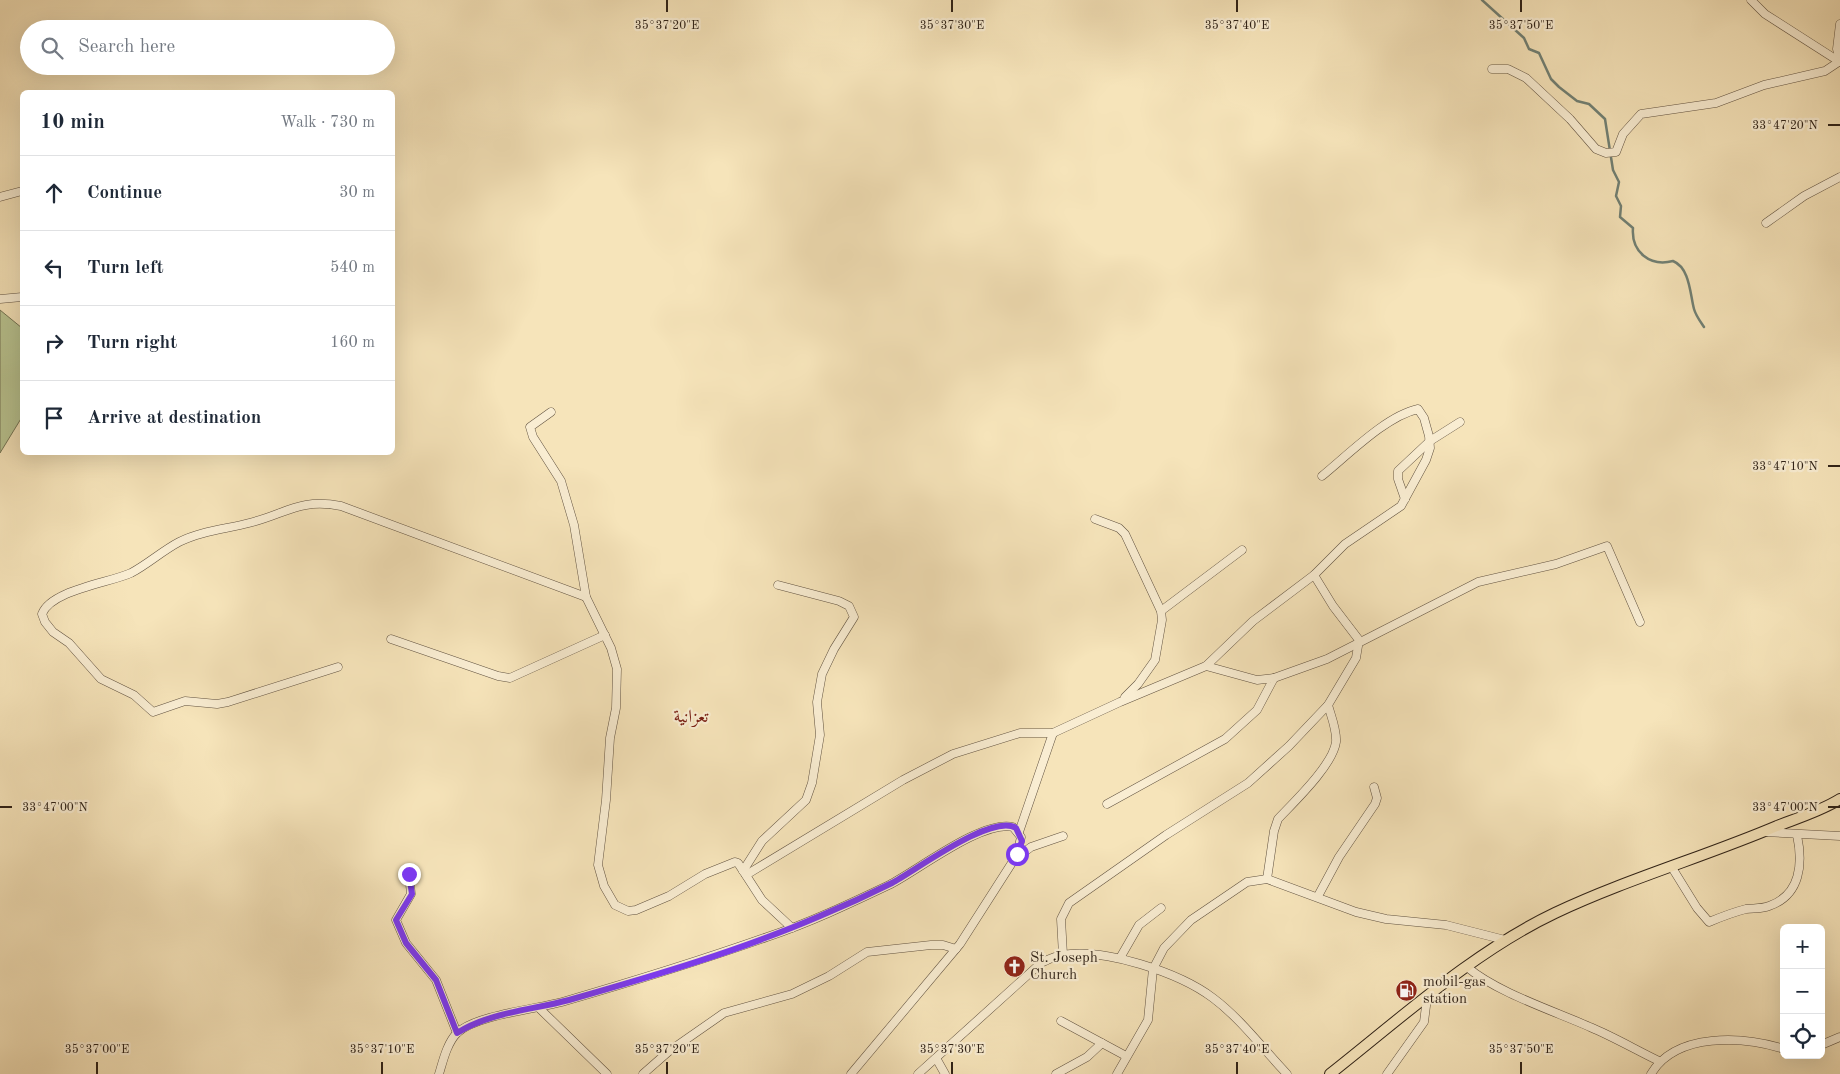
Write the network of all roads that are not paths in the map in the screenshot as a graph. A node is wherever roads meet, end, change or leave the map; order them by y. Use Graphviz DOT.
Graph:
graph roads {
  1 [pos="1751,0"];
  2 [pos="1840,24"];
  3 [pos="1840,62"];
  4 [pos="1492,69"];
  5 [pos="1840,177"];
  6 [pos="20,192"];
  7 [pos="0,198"];
  8 [pos="1766,223"];
  9 [pos="20,297"];
  10 [pos="0,299"];
  11 [pos="551,412"];
  12 [pos="1460,422"];
  13 [pos="1430,442"];
  14 [pos="1322,476"];
  15 [pos="1405,499"];
  16 [pos="1095,519"];
  17 [pos="1242,550"];
  18 [pos="1314,575"];
  19 [pos="778,585"];
  20 [pos="586,597"];
  21 [pos="1161,611"];
  22 [pos="1640,622"];
  23 [pos="605,635"];
  24 [pos="391,639"];
  25 [pos="1360,641"];
  26 [pos="1206,666"];
  27 [pos="338,667"];
  28 [pos="1274,678"];
  29 [pos="1120,702"];
  30 [pos="1328,705"];
  31 [pos="1053,734"];
  32 [pos="1374,788"];
  33 [pos="1840,799"];
  34 [pos="1107,804"];
  35 [pos="1019,832"];
  36 [pos="1764,832"];
  37 [pos="1797,835"];
  38 [pos="1063,836"];
  39 [pos="1840,836"];
  40 [pos="1012,862"];
  41 [pos="1671,866"];
  42 [pos="745,873"];
  43 [pos="409,874"];
  44 [pos="1267,879"];
  45 [pos="1318,896"];
  46 [pos="1161,908"];
  47 [pos="792,928"];
  48 [pos="1504,940"];
  49 [pos="956,949"];
  50 [pos="1063,955"];
  51 [pos="1120,958"];
  52 [pos="1467,967"];
  53 [pos="1153,969"];
  54 [pos="1426,998"];
  55 [pos="539,1008"];
  56 [pos="1061,1021"];
  57 [pos="457,1033"];
  58 [pos="1840,1037"];
  59 [pos="1102,1043"];
  60 [pos="1825,1043"];
  61 [pos="1780,1047"];
  62 [pos="1126,1056"];
  63 [pos="936,1058"];
  64 [pos="1659,1061"];
  65 [pos="438,1074"];
  66 [pos="607,1074"];
  67 [pos="643,1074"];
  68 [pos="851,1074"];
  69 [pos="918,1074"];
  70 [pos="945,1074"];
  71 [pos="1056,1074"];
  72 [pos="1117,1074"];
  73 [pos="1287,1074"];
  74 [pos="1330,1074"];
  75 [pos="1388,1074"];
  76 [pos="1652,1074"];
  1 -- 3 [label="street"];
  2 -- 3 [label="street"];
  3 -- 4 [label="street"];
  5 -- 8 [label="street"];
  6 -- 7 [label="street"];
  9 -- 10 [label="street"];
  11 -- 20 [label="street"];
  12 -- 13 [label="street"];
  13 -- 14 [label="street"];
  13 -- 15 [label="street"];
  13 -- 15 [label="street"];
  15 -- 18 [label="street"];
  16 -- 21 [label="street"];
  17 -- 21 [label="street"];
  18 -- 25 [label="street"];
  18 -- 26 [label="street"];
  19 -- 42 [label="street"];
  20 -- 23 [label="street"];
  20 -- 27 [label="street"];
  21 -- 29 [label="street"];
  22 -- 25 [label="street"];
  23 -- 24 [label="street"];
  23 -- 42 [label="street"];
  25 -- 28 [label="street"];
  25 -- 30 [label="street"];
  26 -- 28 [label="street"];
  26 -- 29 [label="street"];
  28 -- 34 [label="street"];
  29 -- 31 [label="street"];
  30 -- 44 [label="street"];
  30 -- 50 [label="street"];
  31 -- 35 [label="street"];
  31 -- 42 [label="street"];
  32 -- 45 [label="street"];
  33 -- 36 [label="main road"];
  35 -- 40 [label="street"];
  35 -- 47 [label="street"];
  36 -- 37 [label="street"];
  36 -- 41 [label="main road"];
  37 -- 39 [label="street"];
  37 -- 41 [label="street"];
  38 -- 40 [label="street"];
  40 -- 49 [label="street"];
  41 -- 48 [label="main road"];
  42 -- 47 [label="street"];
  43 -- 57 [label="street"];
  44 -- 45 [label="street"];
  44 -- 53 [label="street"];
  45 -- 48 [label="street"];
  46 -- 51 [label="street"];
  47 -- 55 [label="street"];
  48 -- 52 [label="main road"];
  49 -- 67 [label="street"];
  49 -- 68 [label="street"];
  50 -- 51 [label="street"];
  50 -- 63 [label="street"];
  51 -- 53 [label="street"];
  52 -- 54 [label="main road"];
  52 -- 64 [label="street"];
  53 -- 62 [label="street"];
  53 -- 73 [label="street"];
  54 -- 74 [label="main road"];
  54 -- 75 [label="street"];
  55 -- 57 [label="street"];
  55 -- 66 [label="street"];
  56 -- 59 [label="street"];
  57 -- 65 [label="street"];
  58 -- 60 [label="street"];
  59 -- 62 [label="street"];
  59 -- 71 [label="street"];
  61 -- 64 [label="street"];
  62 -- 72 [label="street"];
  63 -- 69 [label="street"];
  63 -- 70 [label="street"];
  64 -- 76 [label="street"];
}
